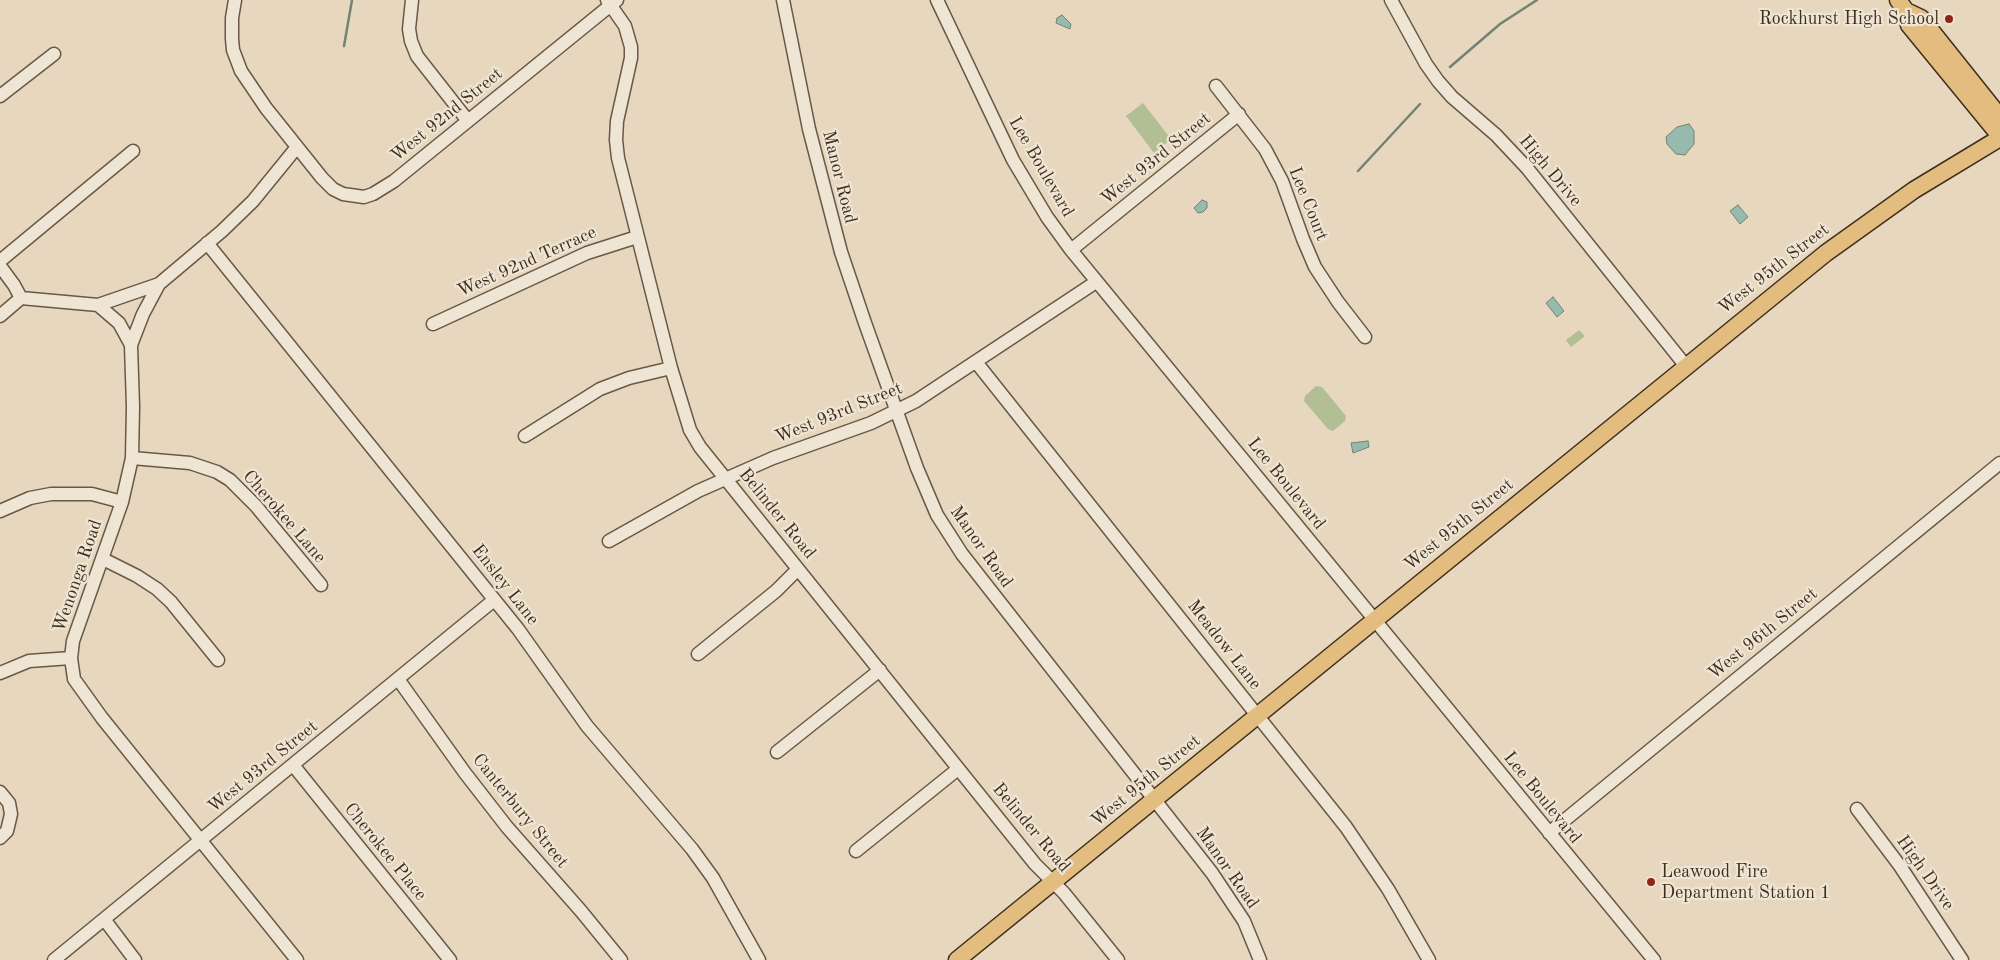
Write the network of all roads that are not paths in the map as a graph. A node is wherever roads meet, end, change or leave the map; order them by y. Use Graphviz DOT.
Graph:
graph roads {
  1 [pos="234,0"];
  2 [pos="412,0"];
  3 [pos="783,0"];
  4 [pos="938,0"];
  5 [pos="1391,0"];
  6 [pos="611,2"];
  7 [pos="1902,5"];
  8 [pos="54,54"];
  9 [pos="1216,86"];
  10 [pos="0,96"];
  11 [pos="1239,114"];
  12 [pos="2000,117"];
  13 [pos="468,121"];
  14 [pos="2000,137"];
  15 [pos="296,148"];
  16 [pos="133,151"];
  17 [pos="637,237"];
  18 [pos="207,243"];
  19 [pos="1072,250"];
  20 [pos="0,261"];
  21 [pos="0,266"];
  22 [pos="1096,282"];
  23 [pos="158,284"];
  24 [pos="21,298"];
  25 [pos="98,305"];
  26 [pos="0,316"];
  27 [pos="433,324"];
  28 [pos="1365,336"];
  29 [pos="131,345"];
  30 [pos="976,362"];
  31 [pos="1685,365"];
  32 [pos="671,368"];
  33 [pos="896,410"];
  34 [pos="524,436"];
  35 [pos="132,458"];
  36 [pos="2000,463"];
  37 [pos="726,479"];
  38 [pos="122,502"];
  39 [pos="0,511"];
  40 [pos="609,541"];
  41 [pos="102,558"];
  42 [pos="798,569"];
  43 [pos="320,585"];
  44 [pos="494,600"];
  45 [pos="1374,620"];
  46 [pos="698,654"];
  47 [pos="71,658"];
  48 [pos="218,660"];
  49 [pos="880,670"];
  50 [pos="0,673"];
  51 [pos="398,679"];
  52 [pos="1258,715"];
  53 [pos="777,752"];
  54 [pos="293,765"];
  55 [pos="958,768"];
  56 [pos="0,792"];
  57 [pos="1155,800"];
  58 [pos="1856,809"];
  59 [pos="1549,833"];
  60 [pos="0,838"];
  61 [pos="201,840"];
  62 [pos="856,851"];
  63 [pos="1053,882"];
  64 [pos="104,919"];
  65 [pos="754,958"];
  66 [pos="54,960"];
  67 [pos="135,960"];
  68 [pos="297,960"];
  69 [pos="450,960"];
  70 [pos="621,960"];
  71 [pos="957,960"];
  72 [pos="1118,960"];
  73 [pos="1260,960"];
  74 [pos="1430,960"];
  75 [pos="1654,960"];
  76 [pos="1962,960"];
  1 -- 15 [label="street, West 92nd Street"];
  2 -- 13 [label="street"];
  3 -- 33 [label="street, Manor Road"];
  4 -- 19 [label="street, Lee Boulevard"];
  5 -- 31 [label="street, High Drive"];
  6 -- 13 [label="street, West 92nd Street"];
  6 -- 17 [label="street, Belinder Road"];
  7 -- 12 [label="main road"];
  7 -- 14 [label="main road"];
  8 -- 10 [label="street"];
  9 -- 11 [label="street, Lee Court"];
  11 -- 19 [label="street, West 93rd Street"];
  11 -- 28 [label="street, Lee Court"];
  13 -- 15 [label="street, West 92nd Street"];
  14 -- 31 [label="main road, West 95th Street"];
  15 -- 18 [label="street"];
  16 -- 20 [label="street"];
  17 -- 27 [label="street, West 92nd Terrace"];
  17 -- 32 [label="street, Belinder Road"];
  18 -- 23 [label="street"];
  18 -- 44 [label="street, Ensley Lane"];
  19 -- 22 [label="street, Lee Boulevard"];
  21 -- 24 [label="street"];
  22 -- 30 [label="street, West 93rd Street"];
  22 -- 45 [label="street, Lee Boulevard"];
  23 -- 25 [label="street"];
  23 -- 29 [label="street, Wenonga Road"];
  24 -- 25 [label="street"];
  24 -- 26 [label="street"];
  25 -- 29 [label="street"];
  29 -- 35 [label="street, Wenonga Road"];
  30 -- 33 [label="street, West 93rd Street"];
  30 -- 52 [label="street, Meadow Lane"];
  31 -- 45 [label="main road, West 95th Street"];
  32 -- 34 [label="street"];
  32 -- 37 [label="street, Belinder Road"];
  33 -- 37 [label="street, West 93rd Street"];
  33 -- 57 [label="street, Manor Road"];
  35 -- 38 [label="street, Wenonga Road"];
  35 -- 43 [label="street, Cherokee Lane"];
  36 -- 59 [label="street, West 96th Street"];
  37 -- 40 [label="street, West 93rd Street"];
  37 -- 42 [label="street, Belinder Road"];
  38 -- 39 [label="street"];
  38 -- 41 [label="street, Wenonga Road"];
  41 -- 47 [label="street, Wenonga Road"];
  41 -- 48 [label="street"];
  42 -- 46 [label="street"];
  42 -- 49 [label="street, Belinder Road"];
  44 -- 51 [label="street, West 93rd Street"];
  44 -- 65 [label="street, Ensley Lane"];
  45 -- 52 [label="main road, West 95th Street"];
  45 -- 59 [label="street, Lee Boulevard"];
  47 -- 50 [label="street"];
  47 -- 61 [label="street, Wenonga Road"];
  49 -- 53 [label="street"];
  49 -- 55 [label="street, Belinder Road"];
  51 -- 54 [label="street, West 93rd Street"];
  51 -- 70 [label="street, Canterbury Street"];
  52 -- 57 [label="main road, West 95th Street"];
  52 -- 74 [label="street, Meadow Lane"];
  54 -- 61 [label="street, West 93rd Street"];
  54 -- 69 [label="street, Cherokee Place"];
  55 -- 62 [label="street"];
  55 -- 63 [label="street, Belinder Road"];
  56 -- 60 [label="street"];
  57 -- 63 [label="main road, West 95th Street"];
  57 -- 73 [label="street, Manor Road"];
  58 -- 76 [label="street, High Drive"];
  59 -- 75 [label="street, Lee Boulevard"];
  61 -- 64 [label="street, West 93rd Street"];
  61 -- 68 [label="street, Wenonga Road"];
  63 -- 71 [label="main road, West 95th Street"];
  63 -- 72 [label="street, Belinder Road"];
  64 -- 66 [label="street, West 93rd Street"];
  64 -- 67 [label="street"];
}
